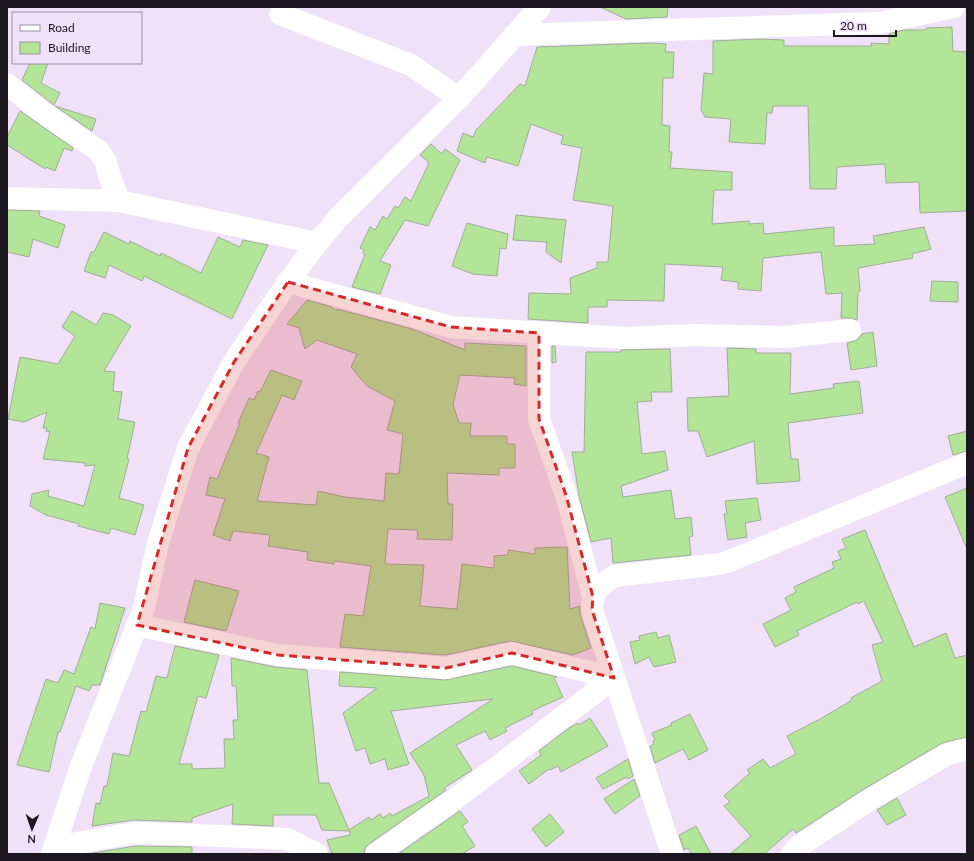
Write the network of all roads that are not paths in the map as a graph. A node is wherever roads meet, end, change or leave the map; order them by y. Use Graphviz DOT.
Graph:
graph roads {
  1 [pos="540,7"];
  2 [pos="954,7"];
  3 [pos="280,14"];
  4 [pos="514,35"];
  5 [pos="7,84"];
  6 [pos="459,98"];
  7 [pos="7,198"];
  8 [pos="119,201"];
  9 [pos="317,243"];
  10 [pos="288,282"];
  11 [pos="850,330"];
  12 [pos="539,333"];
  13 [pos="967,463"];
  14 [pos="593,597"];
  15 [pos="137,625"];
  16 [pos="614,678"];
  17 [pos="967,749"];
  18 [pos="53,850"];
  19 [pos="798,852"];
  20 [pos="317,854"];
  21 [pos="376,854"];
  22 [pos="672,854"];
  1 -- 4 [label="street"];
  2 -- 4 [label="street"];
  3 -- 6 [label="street"];
  4 -- 6 [label="street"];
  5 -- 8 [label="street"];
  6 -- 9 [label="street"];
  7 -- 8 [label="street"];
  8 -- 9 [label="street"];
  9 -- 10 [label="street"];
  10 -- 12 [label="street"];
  10 -- 15 [label="street"];
  11 -- 12 [label="street"];
  12 -- 14 [label="street"];
  13 -- 14 [label="street"];
  14 -- 16 [label="street"];
  15 -- 16 [label="street"];
  15 -- 18 [label="street"];
  16 -- 21 [label="street"];
  16 -- 22 [label="street"];
  17 -- 19 [label="street"];
  18 -- 20 [label="street"];
}
